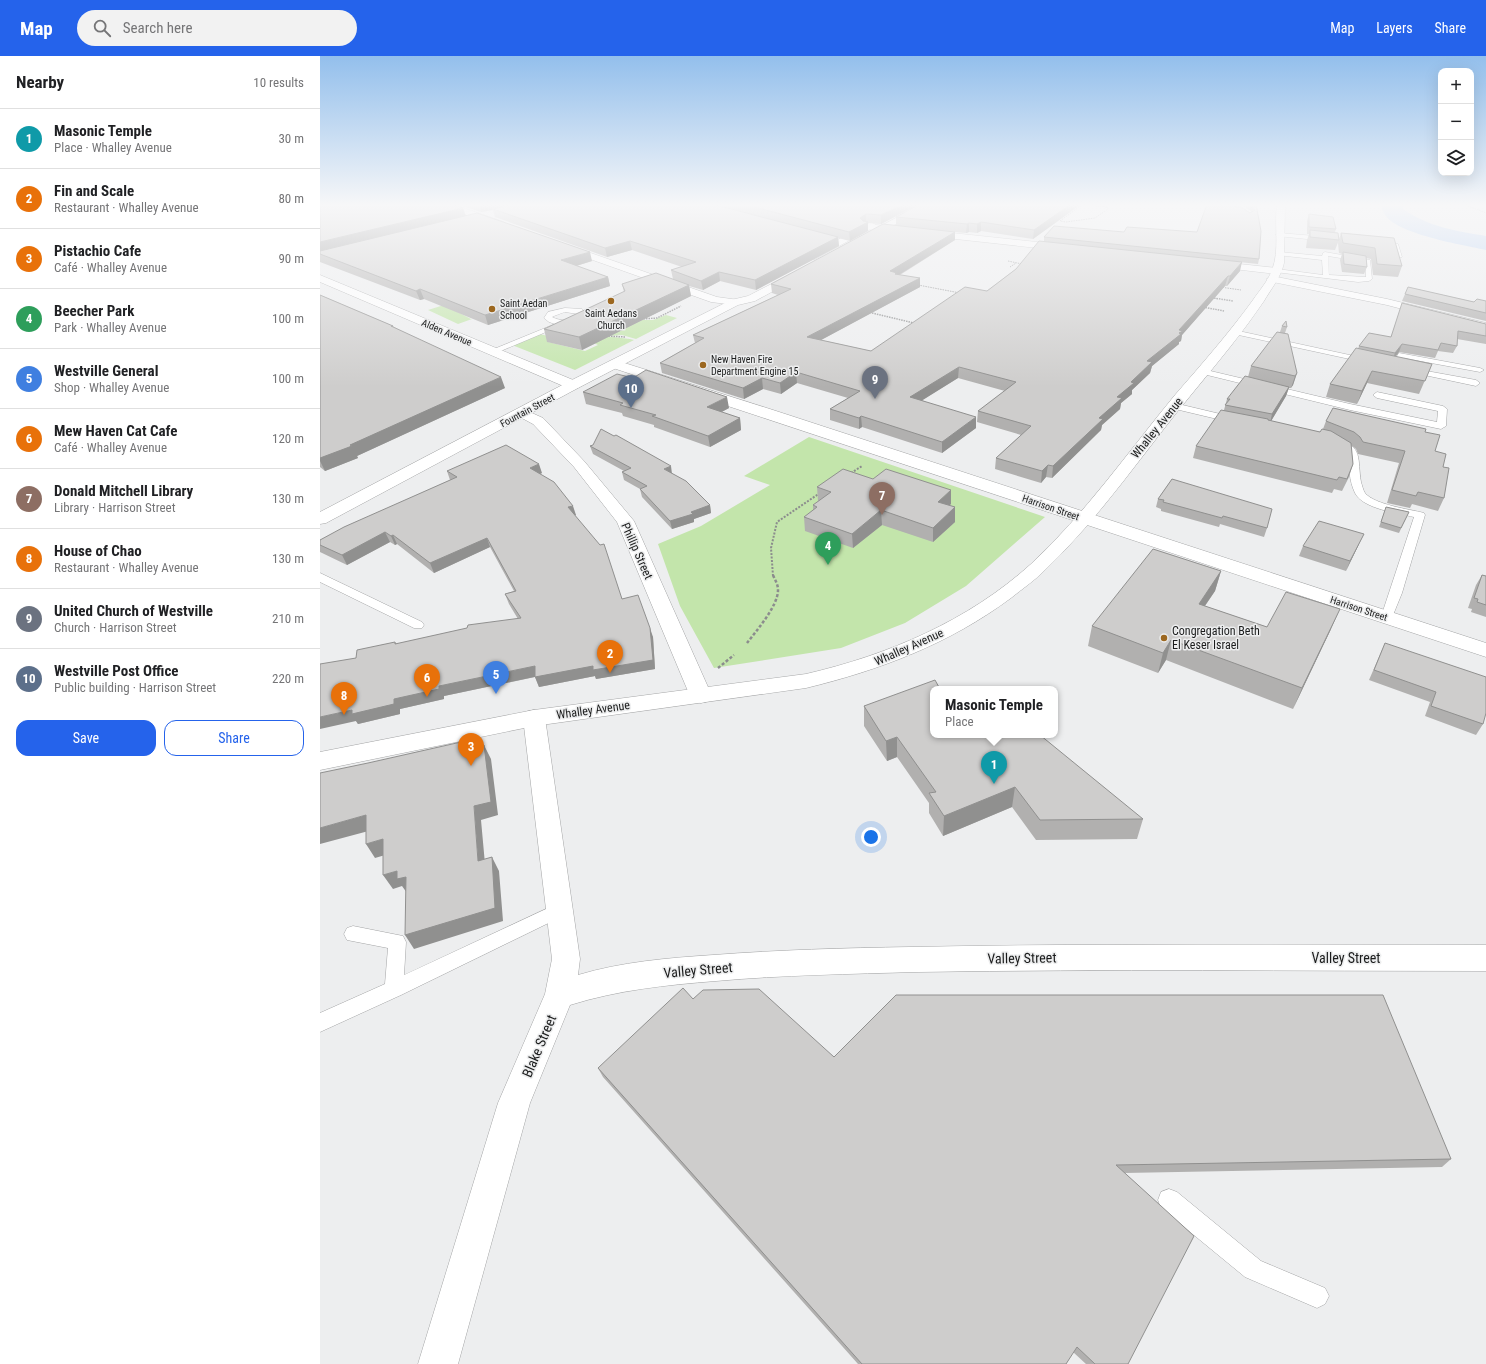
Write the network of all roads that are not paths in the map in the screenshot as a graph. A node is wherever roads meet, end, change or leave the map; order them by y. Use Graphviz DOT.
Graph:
graph roads {
  1 [pos="617,265"];
  2 [pos="1211,265"];
  3 [pos="1276,265"];
  4 [pos="1325,265"];
  5 [pos="1368,265"];
  6 [pos="804,266"];
  7 [pos="1274,275"];
  8 [pos="1326,277"];
  9 [pos="320,278"];
  10 [pos="735,302"];
  11 [pos="569,321"];
  12 [pos="1486,327"];
  13 [pos="1234,332"];
  14 [pos="493,351"];
  15 [pos="615,364"];
  16 [pos="1387,365"];
  17 [pos="1480,370"];
  18 [pos="1202,372"];
  19 [pos="1476,383"];
  20 [pos="574,385"];
  21 [pos="1377,395"];
  22 [pos="1174,406"];
  23 [pos="523,413"];
  24 [pos="1242,422"];
  25 [pos="1327,440"];
  26 [pos="1084,518"];
  27 [pos="320,519"];
  28 [pos="320,577"];
  29 [pos="1387,617"];
  30 [pos="418,626"];
  31 [pos="1486,650"];
  32 [pos="701,696"];
  33 [pos="534,718"];
  34 [pos="320,761"];
  35 [pos="559,910"];
  36 [pos="353,934"];
  37 [pos="1486,958"];
  38 [pos="394,990"];
  39 [pos="560,994"];
  40 [pos="320,1023"];
  41 [pos="1169,1200"];
  42 [pos="1317,1296"];
  43 [pos="438,1364"];
  1 -- 10 [label="street"];
  2 -- 7 [label="street"];
  3 -- 7 [label="street, Whalley Avenue"];
  4 -- 8 [label="lane"];
  5 -- 8 [label="lane"];
  6 -- 10 [label="street, Fountain Street"];
  7 -- 8 [label="lane"];
  7 -- 12 [label="street"];
  7 -- 13 [label="street, Whalley Avenue"];
  9 -- 14 [label="street, Alden Avenue"];
  10 -- 15 [label="street, Fountain Street"];
  11 -- 14 [label="lane"];
  13 -- 16 [label="lane"];
  13 -- 18 [label="street, Whalley Avenue"];
  14 -- 20 [label="street, Alden Avenue"];
  15 -- 20 [label="street, Fountain Street"];
  15 -- 26 [label="street, Harrison Street"];
  16 -- 17 [label="lane"];
  16 -- 19 [label="lane"];
  18 -- 21 [label="lane"];
  18 -- 22 [label="street, Whalley Avenue"];
  20 -- 23 [label="street, Fountain Street"];
  22 -- 24 [label="lane"];
  22 -- 26 [label="street, Whalley Avenue"];
  23 -- 27 [label="street, Fountain Street"];
  23 -- 32 [label="street, Phillip Street"];
  25 -- 29 [label="lane"];
  26 -- 29 [label="street, Harrison Street"];
  26 -- 32 [label="street, Whalley Avenue"];
  28 -- 30 [label="lane"];
  29 -- 31 [label="street, Harrison Street"];
  32 -- 33 [label="street, Whalley Avenue"];
  33 -- 34 [label="street, Whalley Avenue"];
  33 -- 35 [label="street, Blake Street"];
  35 -- 38 [label="lane"];
  35 -- 39 [label="street, Blake Street"];
  36 -- 38 [label="lane"];
  37 -- 39 [label="street, Valley Street"];
  38 -- 40 [label="lane"];
  39 -- 43 [label="street, Blake Street"];
  41 -- 42 [label="lane"];
}
